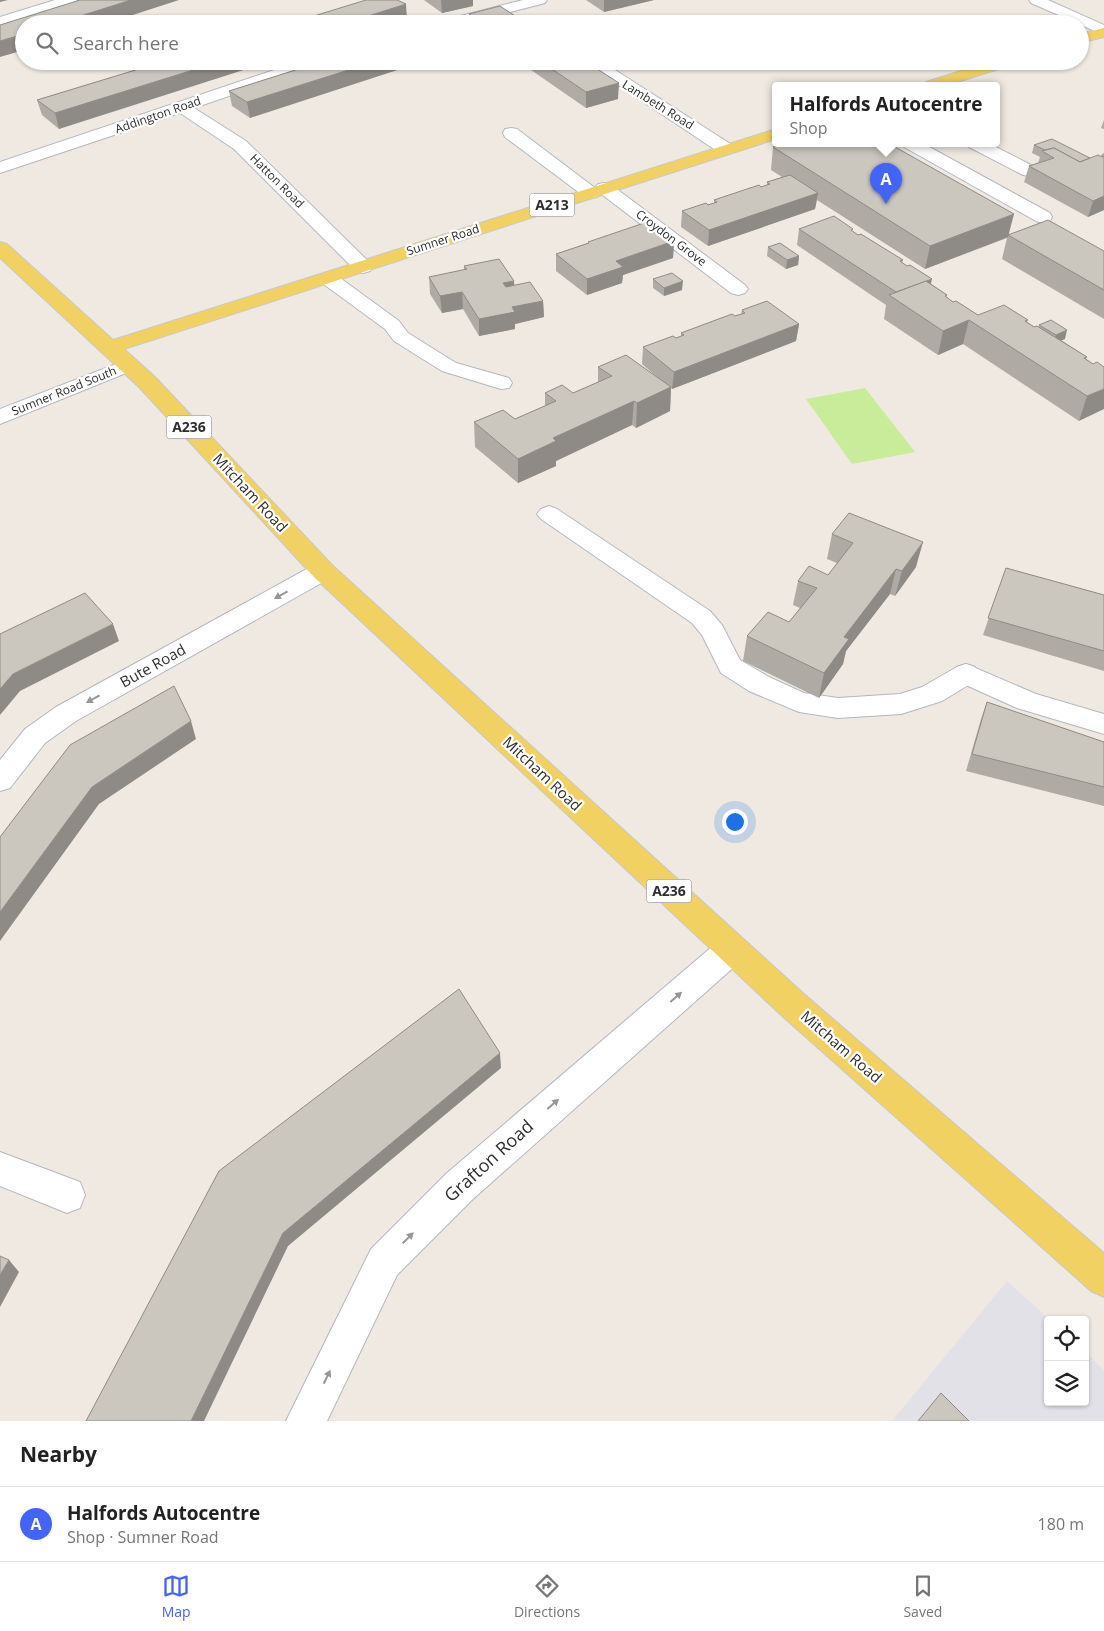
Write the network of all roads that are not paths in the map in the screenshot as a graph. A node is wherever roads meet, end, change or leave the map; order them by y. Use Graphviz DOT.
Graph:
graph roads {
  1 [pos="70,0"];
  2 [pos="493,0"];
  3 [pos="540,0"];
  4 [pos="1036,0"];
  5 [pos="506,8"];
  6 [pos="22,15"];
  7 [pos="480,15"];
  8 [pos="516,15"];
  9 [pos="1069,15"];
  10 [pos="15,17"];
  11 [pos="0,22"];
  12 [pos="1089,24"];
  13 [pos="1104,31"];
  14 [pos="1089,36"];
  15 [pos="291,70"];
  16 [pos="604,70"];
  17 [pos="980,70"];
  18 [pos="942,82"];
  19 [pos="182,107"];
  20 [pos="511,133"];
  21 [pos="772,135"];
  22 [pos="917,147"];
  23 [pos="984,147"];
  24 [pos="726,149"];
  25 [pos="0,168"];
  26 [pos="1029,171"];
  27 [pos="598,190"];
  28 [pos="1042,217"];
  29 [pos="0,248"];
  30 [pos="363,267"];
  31 [pos="329,279"];
  32 [pos="738,289"];
  33 [pos="120,356"];
  34 [pos="501,383"];
  35 [pos="0,417"];
  36 [pos="549,514"];
  37 [pos="323,571"];
  38 [pos="1104,724"];
  39 [pos="0,780"];
  40 [pos="732,949"];
  41 [pos="0,1169"];
  42 [pos="67,1195"];
  43 [pos="1104,1278"];
  44 [pos="306,1421"];
  1 -- 6 [label="street"];
  2 -- 5 [label="street"];
  3 -- 5 [label="street"];
  4 -- 9 [label="street"];
  5 -- 7 [label="street"];
  5 -- 8 [label="street"];
  10 -- 11 [label="street"];
  12 -- 13 [label="street"];
  13 -- 14 [label="main road"];
  15 -- 19 [label="street, Addington Road"];
  16 -- 24 [label="street, Lambeth Road"];
  17 -- 18 [label="main road"];
  19 -- 25 [label="street, Addington Road"];
  19 -- 30 [label="street, Hatton Road"];
  20 -- 27 [label="street, Croydon Grove"];
  21 -- 24 [label="main road, Sumner Road / A213"];
  22 -- 28 [label="street"];
  23 -- 26 [label="street"];
  24 -- 27 [label="main road, Sumner Road / A213"];
  27 -- 30 [label="main road, Sumner Road / A213"];
  27 -- 32 [label="street, Croydon Grove"];
  29 -- 33 [label="main road, Mitcham Road / A236"];
  30 -- 31 [label="main road, Sumner Road / A213"];
  31 -- 33 [label="main road, Sumner Road / A213"];
  31 -- 34 [label="street"];
  33 -- 35 [label="street, Sumner Road South"];
  33 -- 37 [label="main road, Mitcham Road / A236"];
  36 -- 38 [label="street"];
  37 -- 39 [label="street, Bute Road, one-way"];
  37 -- 40 [label="main road, Mitcham Road / A236"];
  40 -- 43 [label="main road, Mitcham Road / A236"];
  44 -- 40 [label="street, Grafton Road, one-way"];
  41 -- 42 [label="street"];
}
